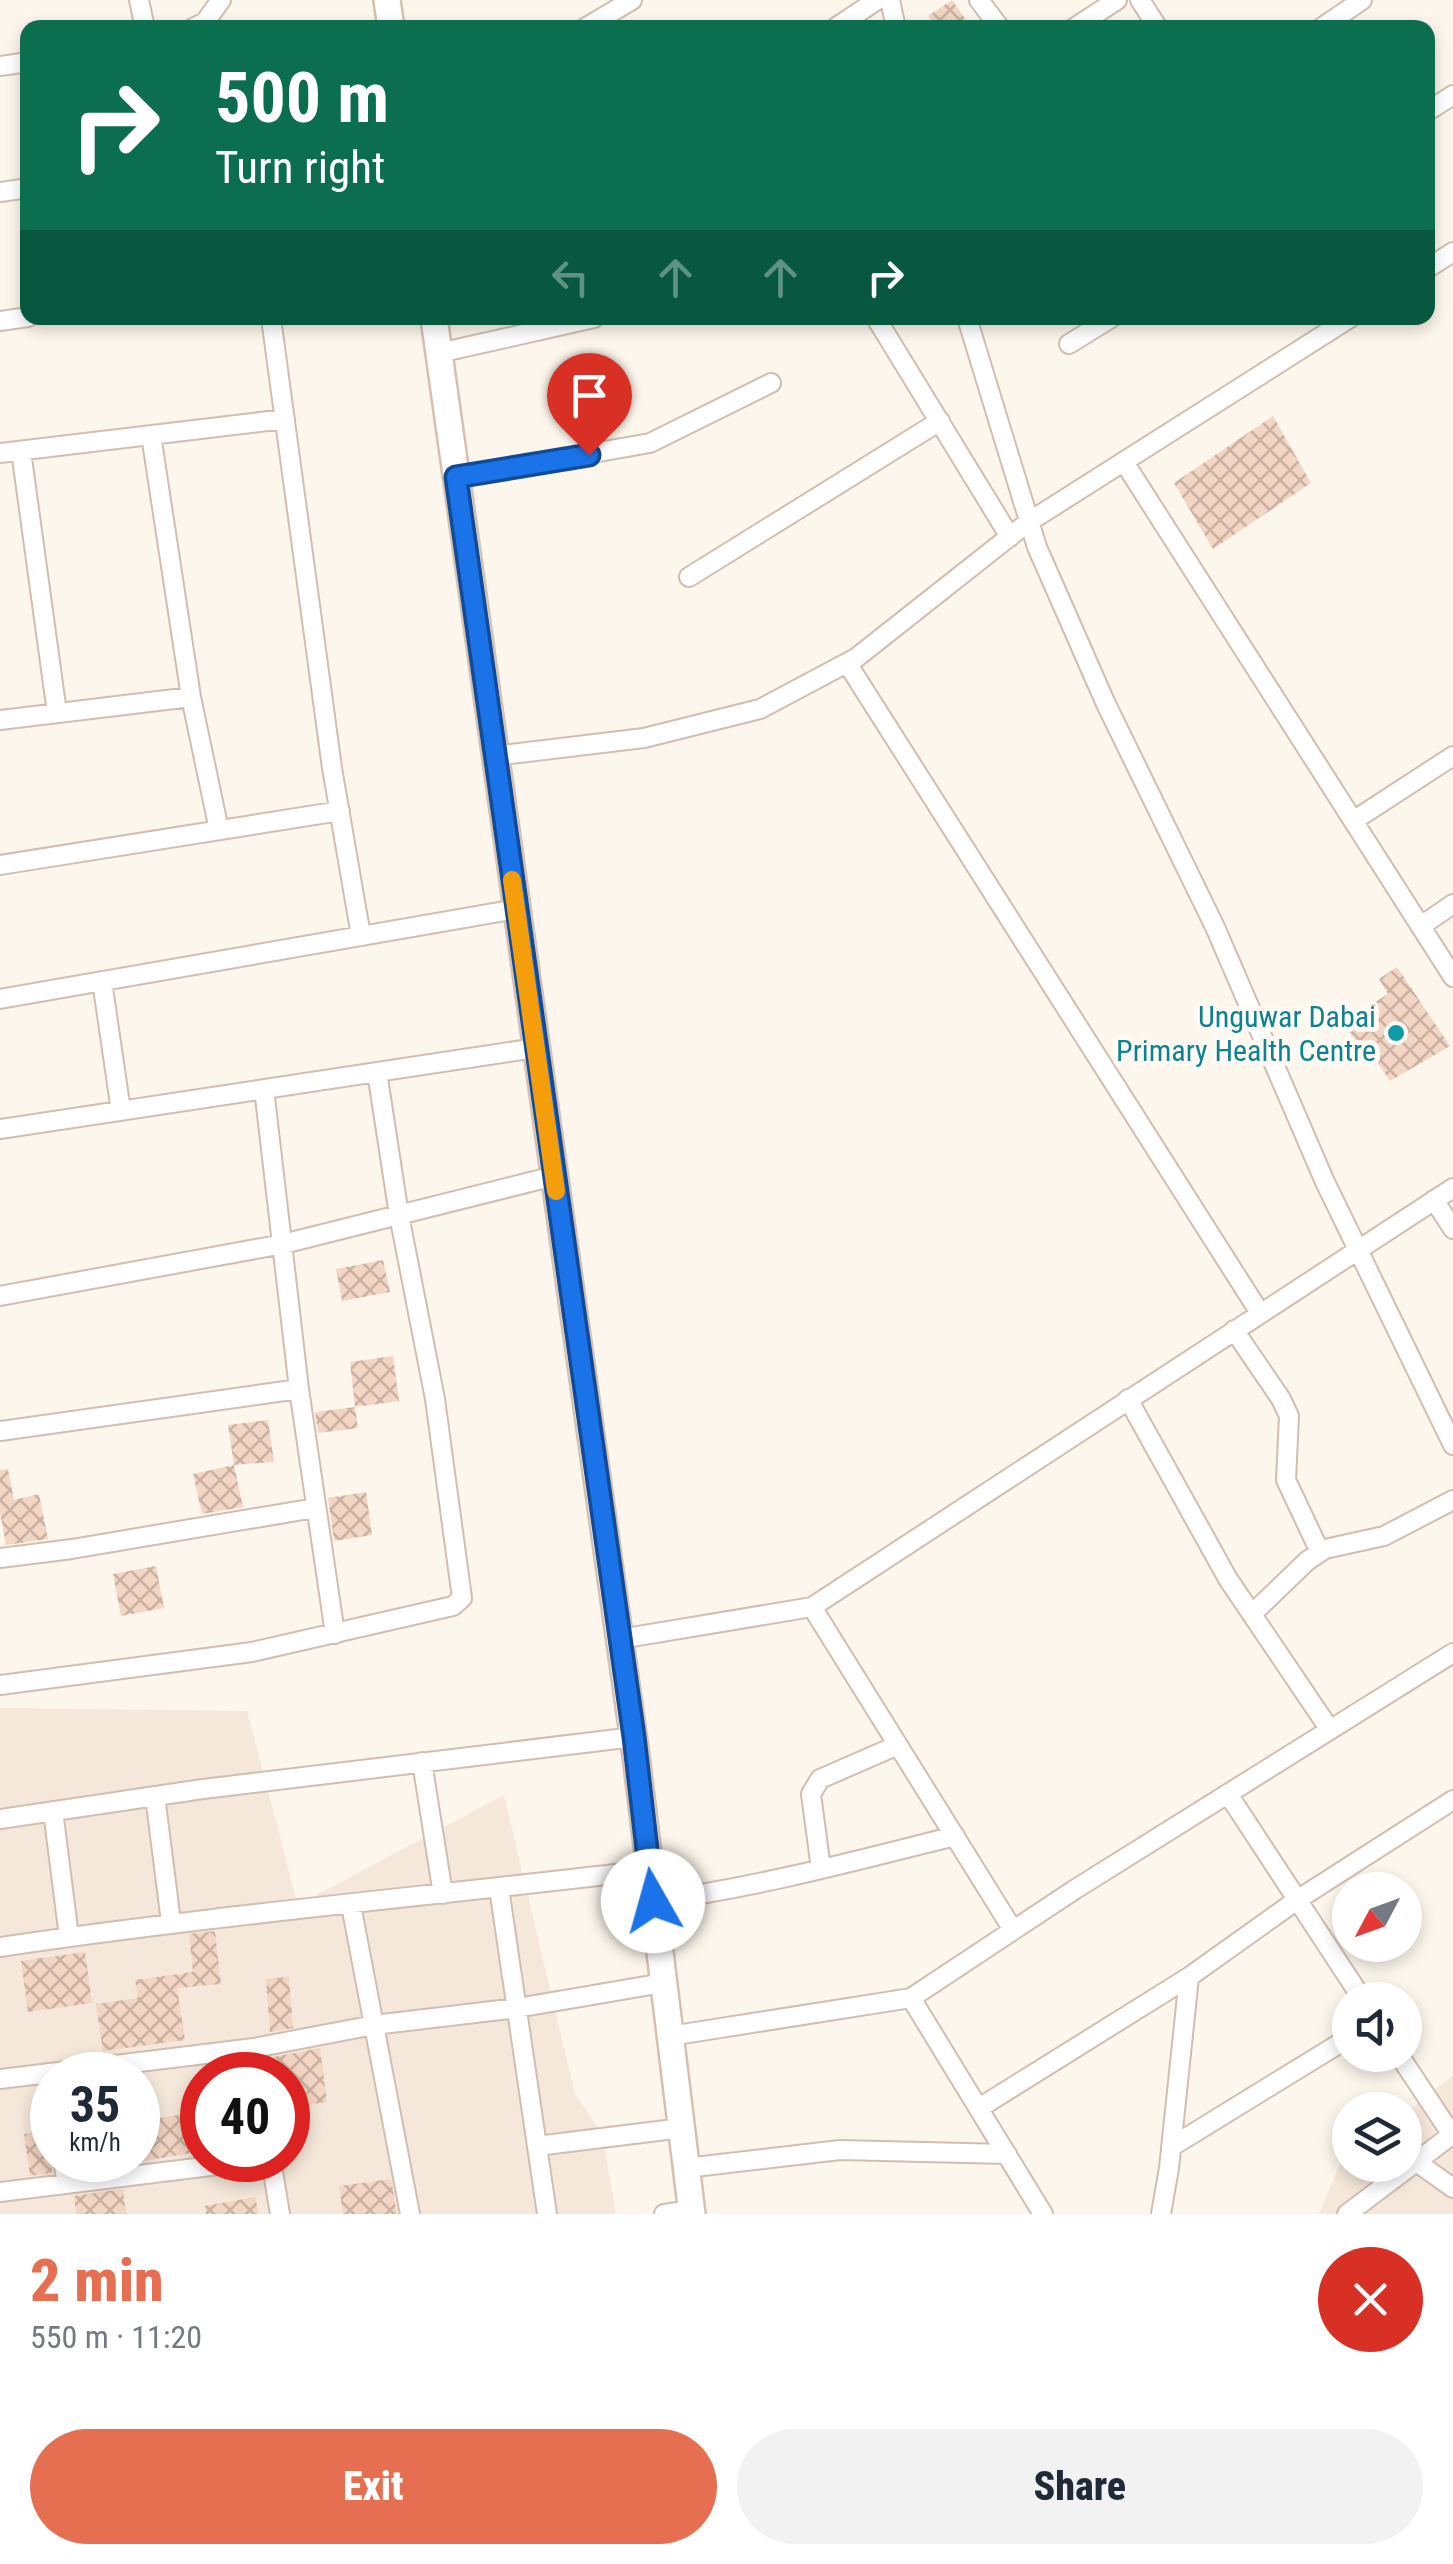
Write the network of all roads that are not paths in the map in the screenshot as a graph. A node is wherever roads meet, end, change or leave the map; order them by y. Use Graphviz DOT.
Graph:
graph roads {
  1 [pos="632,0"];
  2 [pos="877,0"];
  3 [pos="1117,0"];
  4 [pos="1362,0"];
  5 [pos="598,20"];
  6 [pos="847,20"];
  7 [pos="1086,20"];
  8 [pos="1333,20"];
  9 [pos="272,325"];
  10 [pos="435,325"];
  11 [pos="563,325"];
  12 [pos="880,325"];
  13 [pos="970,325"];
  14 [pos="1099,325"];
  15 [pos="1337,325"];
  16 [pos="1068,344"];
  17 [pos="439,353"];
  18 [pos="771,383"];
  19 [pos="284,420"];
  20 [pos="940,421"];
  21 [pos="151,435"];
  22 [pos="21,451"];
  23 [pos="0,453"];
  24 [pos="1124,462"];
  25 [pos="456,477"];
  26 [pos="1028,524"];
  27 [pos="1010,538"];
  28 [pos="689,576"];
  29 [pos="847,663"];
  30 [pos="191,697"];
  31 [pos="57,714"];
  32 [pos="0,720"];
  33 [pos="494,756"];
  34 [pos="1453,756"];
  35 [pos="340,811"];
  36 [pos="1354,821"];
  37 [pos="219,830"];
  38 [pos="0,865"];
  39 [pos="1453,904"];
  40 [pos="516,909"];
  41 [pos="1420,926"];
  42 [pos="361,936"];
  43 [pos="1453,976"];
  44 [pos="102,981"];
  45 [pos="0,999"];
  46 [pos="536,1048"];
  47 [pos="377,1072"];
  48 [pos="264,1089"];
  49 [pos="121,1110"];
  50 [pos="0,1129"];
  51 [pos="554,1176"];
  52 [pos="1453,1188"];
  53 [pos="1434,1200"];
  54 [pos="399,1214"];
  55 [pos="1453,1229"];
  56 [pos="283,1244"];
  57 [pos="1357,1249"];
  58 [pos="0,1296"];
  59 [pos="1260,1313"];
  60 [pos="1234,1330"];
  61 [pos="299,1389"];
  62 [pos="1128,1400"];
  63 [pos="0,1431"];
  64 [pos="1453,1445"];
  65 [pos="1453,1500"];
  66 [pos="315,1508"];
  67 [pos="1320,1552"];
  68 [pos="0,1558"];
  69 [pos="812,1607"];
  70 [pos="1252,1614"];
  71 [pos="335,1634"];
  72 [pos="620,1639"];
  73 [pos="1453,1653"];
  74 [pos="0,1685"];
  75 [pos="1330,1730"];
  76 [pos="634,1737"];
  77 [pos="898,1746"];
  78 [pos="422,1762"];
  79 [pos="1228,1794"];
  80 [pos="155,1796"];
  81 [pos="1453,1800"];
  82 [pos="53,1811"];
  83 [pos="0,1819"];
  84 [pos="955,1836"];
  85 [pos="820,1869"];
  86 [pos="648,1870"];
  87 [pos="499,1888"];
  88 [pos="442,1894"];
  89 [pos="1298,1900"];
  90 [pos="653,1901"];
  91 [pos="351,1905"];
  92 [pos="171,1922"];
  93 [pos="1013,1930"];
  94 [pos="69,1937"];
  95 [pos="0,1947"];
  96 [pos="1190,1977"];
  97 [pos="1351,1982"];
  98 [pos="663,1983"];
  99 [pos="911,1998"];
  100 [pos="517,2008"];
  101 [pos="374,2025"];
  102 [pos="670,2036"];
  103 [pos="254,2048"];
  104 [pos="1332,2048"];
  105 [pos="255,2052"];
  106 [pos="160,2059"];
  107 [pos="1411,2072"];
  108 [pos="30,2075"];
  109 [pos="0,2079"];
  110 [pos="979,2108"];
  111 [pos="682,2128"];
  112 [pos="1452,2135"];
  113 [pos="537,2146"];
  114 [pos="1170,2147"];
  115 [pos="1006,2154"];
  116 [pos="1422,2160"];
  117 [pos="1422,2166"];
  118 [pos="686,2168"];
  119 [pos="180,2170"];
  120 [pos="275,2182"];
  121 [pos="1392,2182"];
  122 [pos="67,2184"];
  123 [pos="1453,2188"];
  124 [pos="0,2192"];
  125 [pos="692,2212"];
  126 [pos="280,2214"];
  127 [pos="410,2214"];
  128 [pos="547,2214"];
  129 [pos="664,2214"];
  130 [pos="1043,2214"];
  131 [pos="1161,2214"];
  132 [pos="1348,2214"];
  1 -- 5 [label="street"];
  2 -- 6 [label="street"];
  3 -- 7 [label="street"];
  4 -- 8 [label="street"];
  9 -- 19 [label="street"];
  10 -- 17 [label="street"];
  11 -- 17 [label="street"];
  12 -- 20 [label="street"];
  13 -- 26 [label="street"];
  14 -- 16 [label="street"];
  15 -- 24 [label="street"];
  17 -- 25 [label="street"];
  18 -- 25 [label="street"];
  19 -- 21 [label="street"];
  19 -- 35 [label="street"];
  20 -- 27 [label="street"];
  20 -- 28 [label="street"];
  21 -- 22 [label="street"];
  21 -- 30 [label="street"];
  22 -- 23 [label="street"];
  22 -- 31 [label="street"];
  24 -- 26 [label="street"];
  24 -- 36 [label="street"];
  25 -- 33 [label="street"];
  26 -- 27 [label="street"];
  26 -- 57 [label="street"];
  27 -- 29 [label="street"];
  29 -- 33 [label="street"];
  29 -- 59 [label="street"];
  30 -- 31 [label="street"];
  30 -- 37 [label="street"];
  31 -- 32 [label="street"];
  33 -- 40 [label="street"];
  34 -- 36 [label="street"];
  35 -- 37 [label="street"];
  35 -- 42 [label="street"];
  36 -- 41 [label="street"];
  37 -- 38 [label="street"];
  39 -- 41 [label="street"];
  40 -- 42 [label="street"];
  40 -- 46 [label="street"];
  41 -- 43 [label="street"];
  42 -- 44 [label="street"];
  44 -- 45 [label="street"];
  44 -- 49 [label="street"];
  46 -- 47 [label="street"];
  46 -- 51 [label="street"];
  47 -- 48 [label="street"];
  47 -- 54 [label="street"];
  48 -- 49 [label="street"];
  48 -- 56 [label="street"];
  49 -- 50 [label="street"];
  51 -- 54 [label="street"];
  51 -- 72 [label="street"];
  52 -- 53 [label="street"];
  53 -- 55 [label="street"];
  53 -- 57 [label="street"];
  54 -- 56 [label="street"];
  54 -- 71 [label="street"];
  56 -- 58 [label="street"];
  56 -- 61 [label="street"];
  57 -- 59 [label="street"];
  57 -- 64 [label="street"];
  59 -- 60 [label="street"];
  60 -- 62 [label="street"];
  60 -- 67 [label="street"];
  61 -- 63 [label="street"];
  61 -- 66 [label="street"];
  62 -- 69 [label="street"];
  62 -- 70 [label="street"];
  65 -- 67 [label="street"];
  66 -- 68 [label="street"];
  66 -- 71 [label="street"];
  67 -- 70 [label="street"];
  69 -- 72 [label="street"];
  69 -- 77 [label="street"];
  70 -- 75 [label="street"];
  71 -- 74 [label="street"];
  72 -- 76 [label="street"];
  73 -- 75 [label="street"];
  75 -- 79 [label="street"];
  76 -- 78 [label="street"];
  76 -- 86 [label="street"];
  77 -- 84 [label="street"];
  77 -- 85 [label="street"];
  78 -- 80 [label="street"];
  78 -- 88 [label="street"];
  79 -- 89 [label="street"];
  79 -- 93 [label="street"];
  80 -- 82 [label="street"];
  80 -- 92 [label="street"];
  81 -- 89 [label="street"];
  82 -- 83 [label="street"];
  82 -- 94 [label="street"];
  84 -- 85 [label="street"];
  84 -- 93 [label="street"];
  85 -- 90 [label="street"];
  86 -- 87 [label="street"];
  86 -- 90 [label="street"];
  87 -- 88 [label="street"];
  87 -- 100 [label="street"];
  88 -- 91 [label="street"];
  89 -- 96 [label="street"];
  89 -- 97 [label="street"];
  90 -- 98 [label="street"];
  91 -- 92 [label="street"];
  91 -- 101 [label="street"];
  92 -- 94 [label="street"];
  93 -- 99 [label="street"];
  94 -- 95 [label="street"];
  96 -- 110 [label="street"];
  96 -- 114 [label="street"];
  98 -- 100 [label="street"];
  98 -- 102 [label="street"];
  99 -- 102 [label="street"];
  99 -- 110 [label="street"];
  100 -- 101 [label="street"];
  100 -- 113 [label="street"];
  101 -- 103 [label="street"];
  101 -- 127 [label="street"];
  102 -- 111 [label="street"];
  103 -- 105 [label="street"];
  103 -- 106 [label="street"];
  104 -- 114 [label="street"];
  107 -- 112 [label="street"];
  108 -- 109 [label="street"];
  110 -- 115 [label="street"];
  111 -- 113 [label="street"];
  111 -- 118 [label="street"];
  112 -- 116 [label="street"];
  113 -- 128 [label="street"];
  114 -- 131 [label="street"];
  115 -- 118 [label="street"];
  115 -- 130 [label="street"];
  117 -- 123 [label="street"];
  118 -- 125 [label="street"];
  119 -- 122 [label="street"];
  120 -- 126 [label="street"];
  121 -- 132 [label="street"];
  122 -- 124 [label="street"];
  125 -- 129 [label="street"];
}
